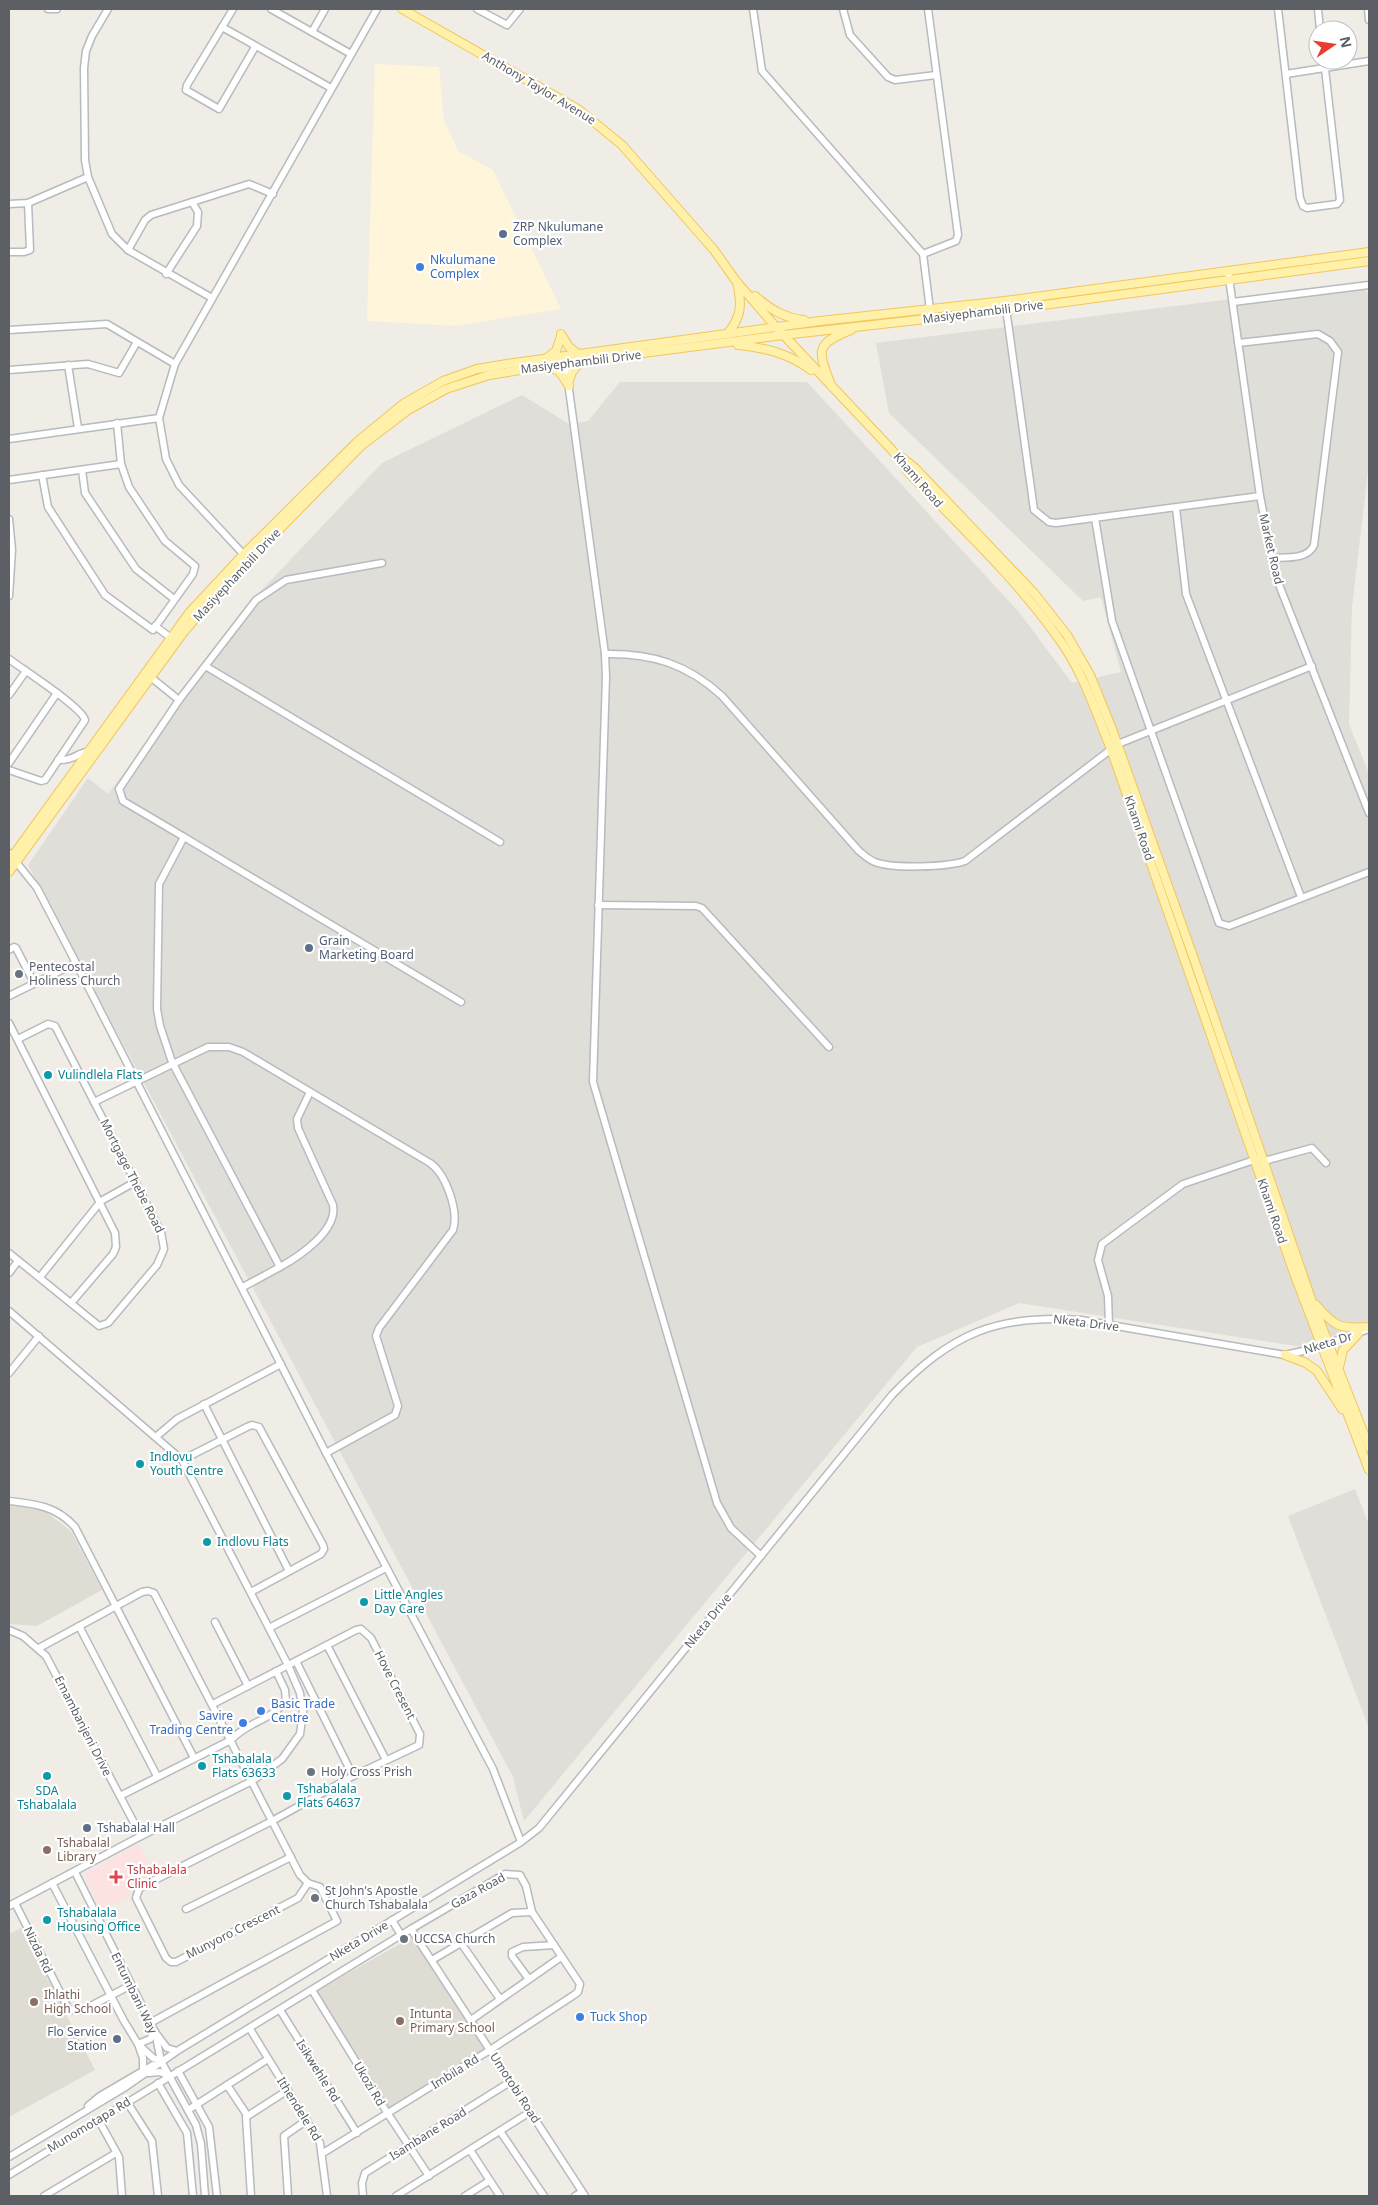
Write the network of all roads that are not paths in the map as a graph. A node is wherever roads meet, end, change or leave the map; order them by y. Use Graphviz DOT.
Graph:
graph roads {
  1 [pos="48,9"];
  2 [pos="57,9"];
  3 [pos="108,9"];
  4 [pos="233,9"];
  5 [pos="271,9"];
  6 [pos="325,9"];
  7 [pos="377,9"];
  8 [pos="402,9"];
  9 [pos="478,9"];
  10 [pos="520,9"];
  11 [pos="752,9"];
  12 [pos="843,9"];
  13 [pos="928,9"];
  14 [pos="1278,9"];
  15 [pos="1368,9"];
  16 [pos="1369,20"];
  17 [pos="222,27"];
  18 [pos="312,32"];
  19 [pos="256,47"];
  20 [pos="351,54"];
  21 [pos="1317,70"];
  22 [pos="1325,70"];
  23 [pos="1286,74"];
  24 [pos="936,75"];
  25 [pos="331,88"];
  26 [pos="88,177"];
  27 [pos="272,194"];
  28 [pos="192,202"];
  29 [pos="9,204"];
  30 [pos="28,204"];
  31 [pos="128,250"];
  32 [pos="9,252"];
  33 [pos="1369,252"];
  34 [pos="922,254"];
  35 [pos="1369,261"];
  36 [pos="1228,271"];
  37 [pos="166,274"];
  38 [pos="1230,280"];
  39 [pos="736,281"];
  40 [pos="1369,285"];
  41 [pos="212,298"];
  42 [pos="1005,301"];
  43 [pos="1233,302"];
  44 [pos="930,308"];
  45 [pos="1007,310"];
  46 [pos="931,318"];
  47 [pos="820,321"];
  48 [pos="776,327"];
  49 [pos="861,327"];
  50 [pos="9,330"];
  51 [pos="727,334"];
  52 [pos="783,335"];
  53 [pos="137,342"];
  54 [pos="1238,343"];
  55 [pos="727,344"];
  56 [pos="579,358"];
  57 [pos="565,360"];
  58 [pos="546,362"];
  59 [pos="174,364"];
  60 [pos="68,365"];
  61 [pos="9,370"];
  62 [pos="823,378"];
  63 [pos="569,385"];
  64 [pos="832,387"];
  65 [pos="159,418"];
  66 [pos="117,423"];
  67 [pos="78,428"];
  68 [pos="9,439"];
  69 [pos="121,464"];
  70 [pos="82,470"];
  71 [pos="42,475"];
  72 [pos="9,480"];
  73 [pos="1260,496"];
  74 [pos="1176,508"];
  75 [pos="1095,518"];
  76 [pos="9,519"];
  77 [pos="246,558"];
  78 [pos="1271,558"];
  79 [pos="382,564"];
  80 [pos="9,596"];
  81 [pos="174,599"];
  82 [pos="155,626"];
  83 [pos="171,638"];
  84 [pos="606,654"];
  85 [pos="9,659"];
  86 [pos="1312,666"];
  87 [pos="206,667"];
  88 [pos="26,671"];
  89 [pos="145,673"];
  90 [pos="152,678"];
  91 [pos="9,694"];
  92 [pos="57,694"];
  93 [pos="179,700"];
  94 [pos="1226,700"];
  95 [pos="1151,730"];
  96 [pos="1114,747"];
  97 [pos="89,752"];
  98 [pos="58,760"];
  99 [pos="9,763"];
  100 [pos="9,770"];
  101 [pos="1369,813"];
  102 [pos="184,837"];
  103 [pos="500,842"];
  104 [pos="12,859"];
  105 [pos="9,872"];
  106 [pos="1369,872"];
  107 [pos="1300,897"];
  108 [pos="598,905"];
  109 [pos="9,950"];
  110 [pos="76,963"];
  111 [pos="34,983"];
  112 [pos="9,996"];
  113 [pos="461,1002"];
  114 [pos="9,1024"];
  115 [pos="18,1039"];
  116 [pos="829,1047"];
  117 [pos="172,1062"];
  118 [pos="137,1081"];
  119 [pos="310,1092"];
  120 [pos="94,1102"];
  121 [pos="1264,1159"];
  122 [pos="1254,1160"];
  123 [pos="1326,1163"];
  124 [pos="136,1182"];
  125 [pos="101,1201"];
  126 [pos="9,1253"];
  127 [pos="18,1261"];
  128 [pos="280,1267"];
  129 [pos="9,1273"];
  130 [pos="40,1277"];
  131 [pos="243,1288"];
  132 [pos="1311,1299"];
  133 [pos="71,1303"];
  134 [pos="9,1311"];
  135 [pos="1109,1325"];
  136 [pos="1369,1328"];
  137 [pos="1358,1334"];
  138 [pos="39,1336"];
  139 [pos="1325,1345"];
  140 [pos="1285,1355"];
  141 [pos="281,1364"];
  142 [pos="1339,1370"];
  143 [pos="9,1372"];
  144 [pos="204,1404"];
  145 [pos="1351,1423"];
  146 [pos="157,1436"];
  147 [pos="222,1440"];
  148 [pos="1369,1447"];
  149 [pos="326,1453"];
  150 [pos="182,1460"];
  151 [pos="1369,1470"];
  152 [pos="9,1501"];
  153 [pos="761,1556"];
  154 [pos="386,1568"];
  155 [pos="289,1571"];
  156 [pos="251,1592"];
  157 [pos="115,1606"];
  158 [pos="215,1622"];
  159 [pos="79,1626"];
  160 [pos="269,1628"];
  161 [pos="9,1630"];
  162 [pos="327,1645"];
  163 [pos="39,1648"];
  164 [pos="296,1661"];
  165 [pos="288,1665"];
  166 [pos="276,1671"];
  167 [pos="248,1686"];
  168 [pos="213,1704"];
  169 [pos="231,1740"];
  170 [pos="194,1758"];
  171 [pos="386,1760"];
  172 [pos="157,1776"];
  173 [pos="353,1776"];
  174 [pos="252,1782"];
  175 [pos="120,1796"];
  176 [pos="272,1821"];
  177 [pos="141,1836"];
  178 [pos="521,1842"];
  179 [pos="291,1857"];
  180 [pos="75,1872"];
  181 [pos="52,1883"];
  182 [pos="308,1883"];
  183 [pos="12,1904"];
  184 [pos="186,1909"];
  185 [pos="532,1912"];
  186 [pos="392,1920"];
  187 [pos="411,1929"];
  188 [pos="401,1935"];
  189 [pos="461,1943"];
  190 [pos="554,1945"];
  191 [pos="561,1957"];
  192 [pos="432,1960"];
  193 [pos="528,1978"];
  194 [pos="131,1985"];
  195 [pos="312,1990"];
  196 [pos="110,1996"];
  197 [pos="500,1999"];
  198 [pos="280,2010"];
  199 [pos="471,2020"];
  200 [pos="150,2022"];
  201 [pos="250,2029"];
  202 [pos="154,2032"];
  203 [pos="138,2044"];
  204 [pos="490,2050"];
  205 [pos="177,2051"];
  206 [pos="268,2059"];
  207 [pos="161,2061"];
  208 [pos="178,2071"];
  209 [pos="144,2072"];
  210 [pos="169,2076"];
  211 [pos="510,2082"];
  212 [pos="158,2083"];
  213 [pos="227,2085"];
  214 [pos="288,2090"];
  215 [pos="127,2102"];
  216 [pos="197,2103"];
  217 [pos="188,2110"];
  218 [pos="530,2112"];
  219 [pos="388,2114"];
  220 [pos="247,2115"];
  221 [pos="98,2120"];
  222 [pos="307,2120"];
  223 [pos="500,2131"];
  224 [pos="357,2133"];
  225 [pos="409,2146"];
  226 [pos="470,2150"];
  227 [pos="116,2153"];
  228 [pos="323,2153"];
  229 [pos="9,2157"];
  230 [pos="9,2175"];
  231 [pos="429,2176"];
  232 [pos="489,2181"];
  233 [pos="584,2194"];
  234 [pos="44,2196"];
  235 [pos="122,2196"];
  236 [pos="158,2196"];
  237 [pos="193,2196"];
  238 [pos="205,2196"];
  239 [pos="217,2196"];
  240 [pos="251,2196"];
  241 [pos="288,2196"];
  242 [pos="327,2196"];
  243 [pos="363,2196"];
  244 [pos="396,2196"];
  245 [pos="465,2196"];
  246 [pos="500,2196"];
  247 [pos="544,2196"];
  248 [pos="575,2196"];
  1 -- 2 [label="street"];
  3 -- 26 [label="street"];
  4 -- 17 [label="street"];
  5 -- 18 [label="street"];
  6 -- 18 [label="street"];
  7 -- 20 [label="street"];
  8 -- 39 [label="main road, Anthony Taylor Avenue"];
  9 -- 10 [label="street"];
  11 -- 34 [label="street"];
  12 -- 24 [label="street"];
  13 -- 24 [label="street"];
  14 -- 23 [label="street"];
  15 -- 16 [label="street"];
  17 -- 19 [label="street"];
  17 -- 19 [label="street"];
  18 -- 20 [label="street"];
  19 -- 25 [label="street"];
  20 -- 25 [label="street"];
  21 -- 23 [label="street"];
  22 -- 23 [label="street"];
  24 -- 34 [label="street"];
  25 -- 27 [label="street"];
  26 -- 30 [label="street"];
  26 -- 31 [label="street"];
  27 -- 28 [label="street"];
  27 -- 41 [label="street"];
  28 -- 31 [label="street"];
  28 -- 37 [label="street"];
  29 -- 30 [label="street"];
  30 -- 32 [label="street"];
  31 -- 37 [label="street"];
  33 -- 36 [label="main road, Masiyephambili Drive"];
  34 -- 44 [label="street"];
  35 -- 38 [label="main road, Masiyephambili Drive"];
  36 -- 38 [label="street, Market Road"];
  36 -- 42 [label="main road, Masiyephambili Drive"];
  37 -- 41 [label="street"];
  38 -- 43 [label="street, Market Road"];
  38 -- 45 [label="main road, Masiyephambili Drive"];
  39 -- 47 [label="main road"];
  39 -- 48 [label="main road"];
  39 -- 51 [label="main road"];
  40 -- 43 [label="street"];
  41 -- 59 [label="street"];
  42 -- 44 [label="main road, Masiyephambili Drive"];
  42 -- 45 [label="street"];
  43 -- 54 [label="street, Market Road"];
  44 -- 46 [label="street"];
  44 -- 47 [label="main road, Masiyephambili Drive"];
  45 -- 46 [label="main road, Masiyephambili Drive"];
  45 -- 75 [label="street"];
  46 -- 49 [label="main road, Masiyephambili Drive"];
  47 -- 48 [label="main road, Masiyephambili Drive"];
  48 -- 51 [label="main road, Masiyephambili Drive"];
  48 -- 52 [label="main road"];
  49 -- 52 [label="main road, Masiyephambili Drive"];
  49 -- 64 [label="main road"];
  50 -- 53 [label="street"];
  51 -- 56 [label="main road, Masiyephambili Drive"];
  52 -- 55 [label="main road, Masiyephambili Drive"];
  52 -- 62 [label="main road"];
  53 -- 59 [label="street"];
  53 -- 60 [label="street"];
  54 -- 73 [label="street, Market Road"];
  54 -- 78 [label="street"];
  55 -- 56 [label="main road, Masiyephambili Drive"];
  55 -- 62 [label="main road"];
  56 -- 57 [label="main road, Masiyephambili Drive"];
  56 -- 58 [label="main road"];
  56 -- 63 [label="main road"];
  57 -- 58 [label="main road, Masiyephambili Drive"];
  57 -- 63 [label="street"];
  58 -- 63 [label="main road"];
  58 -- 77 [label="main road, Masiyephambili Drive"];
  59 -- 65 [label="street"];
  60 -- 61 [label="street"];
  60 -- 67 [label="street"];
  62 -- 64 [label="main road, Khami Road"];
  63 -- 84 [label="street"];
  64 -- 96 [label="main road, Khami Road"];
  65 -- 66 [label="street"];
  65 -- 77 [label="street"];
  66 -- 67 [label="street"];
  66 -- 69 [label="street"];
  67 -- 68 [label="street"];
  69 -- 70 [label="street"];
  69 -- 81 [label="street"];
  70 -- 71 [label="street"];
  70 -- 81 [label="street"];
  71 -- 72 [label="street"];
  71 -- 82 [label="street"];
  73 -- 74 [label="street"];
  73 -- 78 [label="street, Market Road"];
  74 -- 75 [label="street"];
  74 -- 94 [label="street"];
  75 -- 95 [label="street"];
  76 -- 80 [label="street"];
  77 -- 83 [label="main road, Masiyephambili Drive"];
  77 -- 90 [label="main road, Masiyephambili Drive"];
  78 -- 86 [label="street, Market Road"];
  79 -- 87 [label="street"];
  81 -- 82 [label="street"];
  82 -- 83 [label="street"];
  83 -- 89 [label="main road, Masiyephambili Drive"];
  84 -- 96 [label="street"];
  84 -- 108 [label="street"];
  85 -- 88 [label="street"];
  86 -- 94 [label="street"];
  86 -- 101 [label="street, Market Road"];
  87 -- 93 [label="street"];
  87 -- 103 [label="street"];
  88 -- 91 [label="street"];
  88 -- 92 [label="street"];
  89 -- 90 [label="street"];
  89 -- 97 [label="main road, Masiyephambili Drive"];
  90 -- 93 [label="street"];
  90 -- 104 [label="main road, Masiyephambili Drive"];
  92 -- 98 [label="street"];
  92 -- 99 [label="street"];
  93 -- 102 [label="street"];
  94 -- 95 [label="street"];
  94 -- 107 [label="street"];
  95 -- 96 [label="street"];
  95 -- 107 [label="street"];
  96 -- 121 [label="main road, Khami Road"];
  96 -- 122 [label="main road, Khami Road"];
  97 -- 98 [label="street"];
  97 -- 104 [label="main road, Masiyephambili Drive"];
  98 -- 100 [label="street"];
  102 -- 113 [label="street"];
  102 -- 117 [label="street"];
  104 -- 105 [label="main road, Masiyephambili Drive"];
  104 -- 110 [label="street"];
  106 -- 107 [label="street"];
  108 -- 116 [label="street"];
  108 -- 153 [label="street"];
  109 -- 111 [label="street"];
  110 -- 111 [label="street"];
  110 -- 118 [label="street"];
  111 -- 112 [label="street"];
  114 -- 115 [label="street"];
  115 -- 120 [label="street, Mortgage Thebe Road"];
  115 -- 125 [label="street"];
  117 -- 118 [label="street"];
  117 -- 119 [label="street"];
  117 -- 128 [label="street"];
  118 -- 120 [label="street"];
  118 -- 131 [label="street"];
  119 -- 128 [label="street"];
  119 -- 149 [label="street"];
  120 -- 124 [label="street, Mortgage Thebe Road"];
  121 -- 122 [label="street"];
  121 -- 123 [label="street"];
  121 -- 132 [label="main road, Khami Road"];
  122 -- 135 [label="street"];
  122 -- 139 [label="main road, Khami Road"];
  124 -- 125 [label="street"];
  124 -- 133 [label="street, Mortgage Thebe Road"];
  125 -- 130 [label="street"];
  125 -- 133 [label="street"];
  126 -- 127 [label="street, Mortgage Thebe Road"];
  127 -- 129 [label="street"];
  127 -- 130 [label="street, Mortgage Thebe Road"];
  128 -- 131 [label="street"];
  130 -- 133 [label="street, Mortgage Thebe Road"];
  131 -- 141 [label="street"];
  132 -- 136 [label="main road"];
  132 -- 139 [label="main road, Khami Road"];
  134 -- 138 [label="street"];
  135 -- 140 [label="street, Nketa Drive"];
  135 -- 153 [label="street, Nketa Drive"];
  136 -- 137 [label="street, Nketa Dr"];
  137 -- 139 [label="street, Nketa Dr"];
  137 -- 142 [label="main road"];
  138 -- 143 [label="street"];
  138 -- 146 [label="street"];
  139 -- 140 [label="street, Nketa Dr"];
  139 -- 142 [label="main road, Khami Road"];
  139 -- 145 [label="main road, Khami Road"];
  140 -- 145 [label="main road"];
  141 -- 144 [label="street"];
  141 -- 149 [label="street"];
  142 -- 148 [label="main road, Khami Road"];
  144 -- 146 [label="street"];
  144 -- 147 [label="street"];
  145 -- 151 [label="main road, Khami Road"];
  146 -- 150 [label="street"];
  147 -- 150 [label="street"];
  147 -- 155 [label="street"];
  147 -- 155 [label="street"];
  149 -- 154 [label="street"];
  150 -- 156 [label="street"];
  152 -- 157 [label="street"];
  153 -- 178 [label="street, Nketa Drive"];
  154 -- 160 [label="street"];
  154 -- 178 [label="street"];
  155 -- 156 [label="street"];
  156 -- 160 [label="street"];
  157 -- 159 [label="street"];
  157 -- 168 [label="street"];
  157 -- 170 [label="street"];
  158 -- 167 [label="street"];
  159 -- 163 [label="street"];
  159 -- 172 [label="street"];
  160 -- 165 [label="street"];
  161 -- 163 [label="street, Emambanjeni Drive"];
  162 -- 164 [label="street, Hove Cresent"];
  162 -- 171 [label="street"];
  162 -- 171 [label="street, Hove Cresent"];
  163 -- 175 [label="street, Emambanjeni Drive"];
  164 -- 165 [label="street, Hove Cresent"];
  164 -- 173 [label="street"];
  165 -- 166 [label="street, Hove Cresent"];
  165 -- 174 [label="street"];
  166 -- 167 [label="street, Hove Cresent"];
  166 -- 169 [label="street"];
  167 -- 168 [label="street, Hove Cresent"];
  168 -- 169 [label="street"];
  169 -- 170 [label="street"];
  169 -- 174 [label="street"];
  170 -- 172 [label="street"];
  171 -- 173 [label="street, Hove Cresent"];
  172 -- 175 [label="street"];
  173 -- 176 [label="street, Hove Cresent"];
  174 -- 176 [label="street"];
  174 -- 177 [label="street"];
  175 -- 177 [label="street, Emambanjeni Drive"];
  176 -- 179 [label="street"];
  176 -- 182 [label="street, Munyoro Crescent"];
  177 -- 180 [label="street"];
  178 -- 186 [label="street, Nketa Drive"];
  179 -- 182 [label="street"];
  179 -- 184 [label="street"];
  180 -- 181 [label="street"];
  180 -- 194 [label="street, Entumbani Way"];
  181 -- 183 [label="street"];
  181 -- 196 [label="street, Entumbani Way"];
  182 -- 200 [label="street"];
  183 -- 196 [label="street, Nizda Rd"];
  185 -- 187 [label="street, Gaza Road"];
  185 -- 189 [label="street"];
  185 -- 190 [label="street"];
  186 -- 188 [label="street"];
  186 -- 205 [label="street, Nketa Drive"];
  187 -- 188 [label="street"];
  187 -- 192 [label="street, Umotobi Road"];
  188 -- 195 [label="street, Munomotapa Rd"];
  189 -- 192 [label="street"];
  189 -- 197 [label="street"];
  190 -- 191 [label="street"];
  190 -- 193 [label="street"];
  191 -- 193 [label="street"];
  191 -- 204 [label="street, Imbila Rd"];
  192 -- 199 [label="street, Umotobi Road"];
  193 -- 197 [label="street"];
  194 -- 196 [label="street"];
  194 -- 200 [label="street, Entumbani Way"];
  195 -- 198 [label="street, Munomotapa Rd"];
  195 -- 219 [label="street, Ukozi Rd"];
  196 -- 203 [label="street, Entumbani Way"];
  197 -- 199 [label="street"];
  198 -- 201 [label="street, Munomotapa Rd"];
  198 -- 224 [label="street, Isikwehle Rd"];
  199 -- 204 [label="street, Umotobi Road"];
  200 -- 202 [label="street, Entumbani Way"];
  201 -- 206 [label="street, Ithendele Rd"];
  201 -- 208 [label="street, Munomotapa Rd"];
  202 -- 203 [label="street"];
  202 -- 205 [label="street"];
  202 -- 207 [label="street, Entumbani Way"];
  203 -- 207 [label="street, Entumbani Way"];
  203 -- 209 [label="street"];
  204 -- 211 [label="street, Umotobi Road"];
  204 -- 219 [label="street, Imbila Rd"];
  205 -- 207 [label="street, Nketa Drive"];
  206 -- 213 [label="street"];
  206 -- 214 [label="street, Ithendele Rd"];
  207 -- 209 [label="street, Nketa Drive"];
  207 -- 210 [label="street"];
  208 -- 210 [label="street, Munomotapa Rd"];
  208 -- 216 [label="street"];
  209 -- 210 [label="street"];
  209 -- 229 [label="street, Nketa Drive"];
  210 -- 212 [label="street, Munomotapa Rd"];
  210 -- 217 [label="street"];
  211 -- 218 [label="street, Umotobi Road"];
  211 -- 225 [label="street, Isambane Road"];
  212 -- 215 [label="street, Munomotapa Rd"];
  212 -- 237 [label="street"];
  213 -- 216 [label="street"];
  213 -- 220 [label="street"];
  214 -- 220 [label="street"];
  214 -- 222 [label="street, Ithendele Rd"];
  215 -- 221 [label="street, Munomotapa Rd"];
  215 -- 236 [label="street"];
  216 -- 217 [label="street"];
  216 -- 239 [label="street"];
  217 -- 238 [label="street"];
  218 -- 223 [label="street"];
  218 -- 233 [label="street, Umotobi Road"];
  219 -- 224 [label="street, Imbila Rd"];
  219 -- 225 [label="street, Ukozi Rd"];
  220 -- 240 [label="street"];
  221 -- 227 [label="street"];
  221 -- 230 [label="street, Munomotapa Rd"];
  222 -- 228 [label="street, Ithendele Rd"];
  222 -- 241 [label="street"];
  223 -- 226 [label="street"];
  223 -- 247 [label="street"];
  224 -- 228 [label="street, Imbila Rd"];
  225 -- 231 [label="street, Ukozi Rd"];
  225 -- 243 [label="street, Isambane Road"];
  226 -- 231 [label="street"];
  226 -- 232 [label="street"];
  227 -- 234 [label="street"];
  227 -- 235 [label="street"];
  228 -- 242 [label="street, Ithendele Rd"];
  231 -- 244 [label="street"];
  232 -- 245 [label="street"];
  232 -- 246 [label="street"];
  233 -- 248 [label="street"];
}
